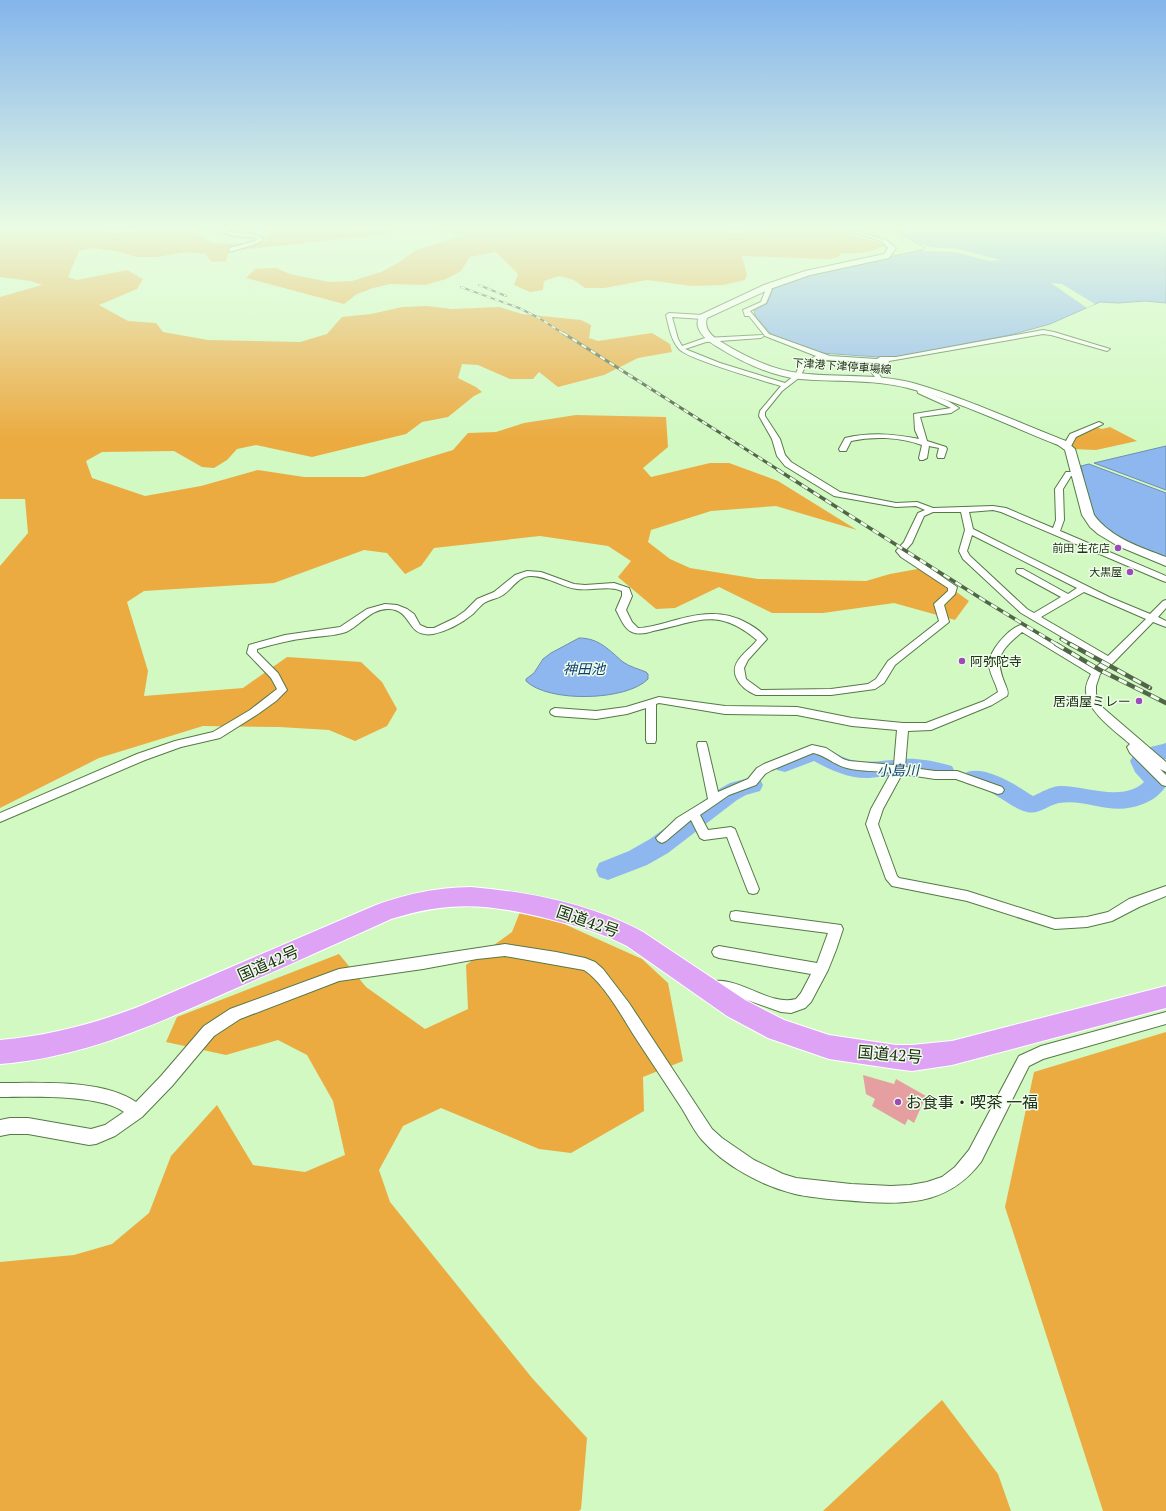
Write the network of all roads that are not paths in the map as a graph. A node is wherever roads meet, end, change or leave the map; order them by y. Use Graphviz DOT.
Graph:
graph roads {
  1 [pos="744,298"];
  2 [pos="765,298"];
  3 [pos="747,310"];
  4 [pos="704,317"];
  5 [pos="761,336"];
  6 [pos="712,340"];
  7 [pos="681,348"];
  8 [pos="1107,349"];
  9 [pos="818,357"];
  10 [pos="888,361"];
  11 [pos="798,376"];
  12 [pos="880,380"];
  13 [pos="785,385"];
  14 [pos="920,388"];
  15 [pos="1099,424"];
  16 [pos="925,444"];
  17 [pos="1067,446"];
  18 [pos="844,449"];
  19 [pos="941,456"];
  20 [pos="924,458"];
  21 [pos="1077,474"];
  22 [pos="932,510"];
  23 [pos="965,510"];
  24 [pos="969,530"];
  25 [pos="1055,532"];
  26 [pos="1166,562"];
  27 [pos="1020,571"];
  28 [pos="1166,579"];
  29 [pos="1084,588"];
  30 [pos="1067,597"];
  31 [pos="1166,603"];
  32 [pos="1034,617"];
  33 [pos="1152,618"];
  34 [pos="1166,624"];
  35 [pos="1110,660"];
  36 [pos="1096,673"];
  37 [pos="651,703"];
  38 [pos="555,712"];
  39 [pos="902,727"];
  40 [pos="651,740"];
  41 [pos="1132,740"];
  42 [pos="702,745"];
  43 [pos="1166,768"];
  44 [pos="899,769"];
  45 [pos="1166,782"];
  46 [pos="998,790"];
  47 [pos="714,801"];
  48 [pos="694,814"];
  49 [pos="0,818"];
  50 [pos="662,838"];
  51 [pos="753,889"];
  52 [pos="1166,891"];
  53 [pos="736,916"];
  54 [pos="719,952"];
  55 [pos="821,970"];
  56 [pos="706,988"];
  57 [pos="1166,997"];
  58 [pos="1166,1018"];
  59 [pos="0,1052"];
  60 [pos="0,1090"];
  61 [pos="137,1112"];
  62 [pos="0,1128"];
  1 -- 4 [label="main road"];
  2 -- 3 [label="street"];
  3 -- 5 [label="street"];
  3 -- 10 [label="street"];
  4 -- 6 [label="main road, 下津港下津停車場線"];
  4 -- 7 [label="street"];
  5 -- 6 [label="street"];
  5 -- 9 [label="street"];
  6 -- 7 [label="street"];
  6 -- 11 [label="main road, 下津港下津停車場線"];
  7 -- 13 [label="street"];
  8 -- 10 [label="street"];
  9 -- 10 [label="street"];
  9 -- 11 [label="street"];
  10 -- 12 [label="street"];
  11 -- 12 [label="main road, 下津港下津停車場線"];
  11 -- 13 [label="street"];
  12 -- 14 [label="main road, 下津港下津停車場線"];
  13 -- 22 [label="street"];
  14 -- 16 [label="street"];
  14 -- 17 [label="main road, 下津港下津停車場線"];
  15 -- 17 [label="street"];
  16 -- 18 [label="street"];
  16 -- 19 [label="street"];
  16 -- 20 [label="street"];
  17 -- 21 [label="main road"];
  21 -- 25 [label="street"];
  21 -- 26 [label="main road"];
  22 -- 23 [label="street"];
  22 -- 49 [label="street"];
  23 -- 24 [label="street"];
  23 -- 25 [label="street"];
  24 -- 29 [label="street"];
  24 -- 32 [label="street"];
  25 -- 28 [label="street"];
  27 -- 30 [label="street"];
  29 -- 30 [label="street"];
  29 -- 33 [label="street"];
  30 -- 32 [label="street"];
  31 -- 33 [label="street"];
  32 -- 35 [label="street"];
  33 -- 34 [label="street"];
  33 -- 35 [label="street"];
  35 -- 36 [label="street"];
  36 -- 39 [label="street"];
  36 -- 41 [label="street"];
  37 -- 38 [label="street"];
  37 -- 39 [label="street"];
  37 -- 40 [label="street"];
  39 -- 44 [label="street"];
  41 -- 43 [label="street"];
  41 -- 45 [label="street"];
  42 -- 47 [label="street"];
  44 -- 46 [label="street"];
  44 -- 47 [label="street"];
  44 -- 52 [label="street"];
  47 -- 48 [label="street"];
  48 -- 50 [label="street"];
  48 -- 51 [label="street"];
  53 -- 55 [label="street"];
  54 -- 55 [label="street"];
  55 -- 56 [label="street"];
  56 -- 57 [label="highway, 国道42号"];
  56 -- 59 [label="highway, 国道42号"];
  58 -- 61 [label="street"];
  60 -- 61 [label="street"];
  61 -- 62 [label="street"];
}
